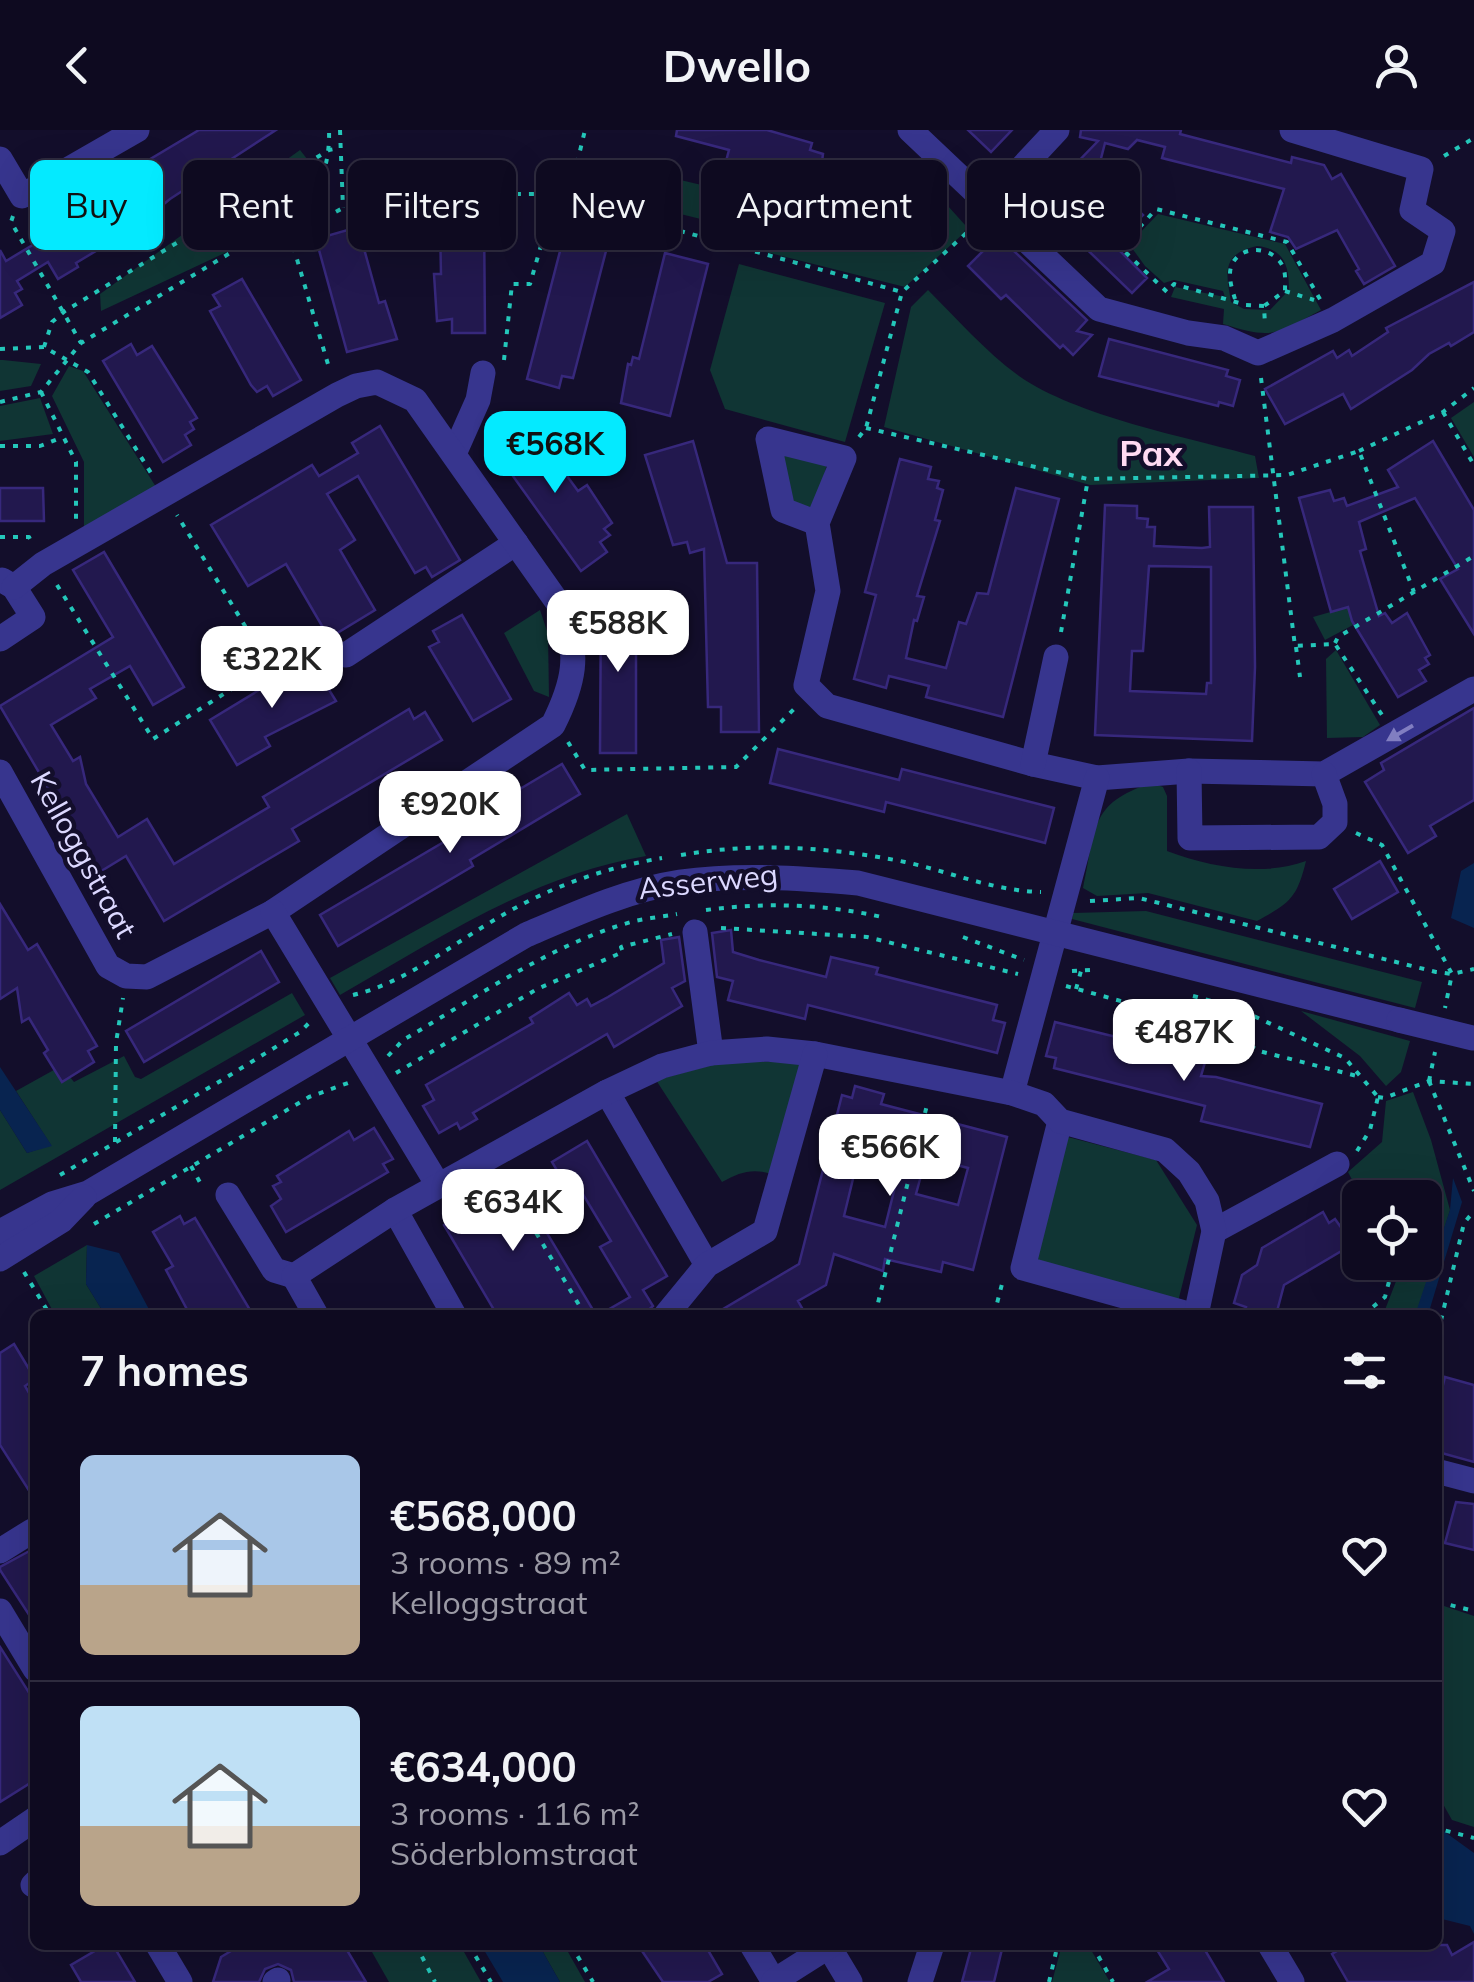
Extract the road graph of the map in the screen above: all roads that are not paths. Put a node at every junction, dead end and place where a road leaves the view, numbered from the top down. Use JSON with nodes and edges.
{"nodes":[{"id":1,"x":137,"y":130,"type":"edge"},
{"id":2,"x":910,"y":130,"type":"edge"},
{"id":3,"x":1058,"y":130,"type":"edge"},
{"id":4,"x":1292,"y":130,"type":"edge"},
{"id":5,"x":0,"y":159,"type":"edge"},
{"id":6,"x":1030,"y":160,"type":"edge"},
{"id":7,"x":967,"y":186,"type":"edge"},
{"id":8,"x":1035,"y":250,"type":"edge"},
{"id":9,"x":483,"y":374,"type":"road end"},
{"id":10,"x":454,"y":454,"type":"junction"},
{"id":11,"x":817,"y":523,"type":"junction"},
{"id":12,"x":516,"y":543,"type":"junction"},
{"id":13,"x":7,"y":583,"type":"edge"},
{"id":14,"x":0,"y":638,"type":"edge"},
{"id":15,"x":346,"y":655,"type":"road end"},
{"id":16,"x":1056,"y":657,"type":"road end"},
{"id":17,"x":1474,"y":689,"type":"edge"},
{"id":18,"x":1033,"y":764,"type":"junction"},
{"id":19,"x":1189,"y":771,"type":"junction"},
{"id":20,"x":0,"y":772,"type":"edge"},
{"id":21,"x":1324,"y":774,"type":"junction"},
{"id":22,"x":1098,"y":778,"type":"junction"},
{"id":23,"x":273,"y":912,"type":"junction"},
{"id":24,"x":695,"y":932,"type":"road end"},
{"id":25,"x":1055,"y":932,"type":"junction"},
{"id":26,"x":350,"y":1038,"type":"junction"},
{"id":27,"x":1474,"y":1038,"type":"edge"},
{"id":28,"x":711,"y":1053,"type":"junction"},
{"id":29,"x":815,"y":1054,"type":"junction"},
{"id":30,"x":607,"y":1092,"type":"junction"},
{"id":31,"x":1012,"y":1092,"type":"junction"},
{"id":32,"x":1060,"y":1121,"type":"junction"},
{"id":33,"x":1337,"y":1164,"type":"road end"},
{"id":34,"x":438,"y":1185,"type":"junction"},
{"id":35,"x":88,"y":1193,"type":"junction"},
{"id":36,"x":228,"y":1195,"type":"dead end"},
{"id":37,"x":395,"y":1210,"type":"junction"},
{"id":38,"x":1214,"y":1231,"type":"junction"},
{"id":39,"x":0,"y":1232,"type":"edge"},
{"id":40,"x":706,"y":1266,"type":"junction"},
{"id":41,"x":11,"y":1267,"type":"edge"},
{"id":42,"x":294,"y":1276,"type":"junction"},
{"id":43,"x":313,"y":1310,"type":"edge"},
{"id":44,"x":451,"y":1310,"type":"edge"},
{"id":45,"x":670,"y":1310,"type":"edge"},
{"id":46,"x":1176,"y":1310,"type":"edge"},
{"id":47,"x":1195,"y":1310,"type":"edge"},
{"id":48,"x":1442,"y":1473,"type":"edge"},
{"id":49,"x":1474,"y":1481,"type":"edge"},
{"id":50,"x":30,"y":1532,"type":"edge"},
{"id":51,"x":0,"y":1551,"type":"edge"},
{"id":52,"x":0,"y":1611,"type":"edge"},
{"id":53,"x":30,"y":1661,"type":"edge"},
{"id":54,"x":30,"y":1822,"type":"edge"},
{"id":55,"x":0,"y":1842,"type":"edge"},
{"id":56,"x":161,"y":1950,"type":"edge"},
{"id":57,"x":755,"y":1950,"type":"edge"},
{"id":58,"x":824,"y":1950,"type":"edge"},
{"id":59,"x":832,"y":1950,"type":"edge"},
{"id":60,"x":930,"y":1950,"type":"edge"},
{"id":61,"x":1273,"y":1950,"type":"edge"},
{"id":62,"x":180,"y":1982,"type":"edge"},
{"id":63,"x":774,"y":1982,"type":"edge"},
{"id":64,"x":850,"y":1982,"type":"edge"},
{"id":65,"x":920,"y":1982,"type":"edge"},
{"id":66,"x":1292,"y":1982,"type":"edge"}],
"edges":[{"from":1,"to":5,"type":"street"},
{"from":2,"to":7,"type":"street"},
{"from":3,"to":6,"type":"street"},
{"from":4,"to":8,"type":"street"},
{"from":9,"to":10,"type":"street"},
{"from":10,"to":12,"type":"street"},
{"from":10,"to":13,"type":"street"},
{"from":11,"to":11,"type":"street"},
{"from":11,"to":18,"type":"street"},
{"from":12,"to":15,"type":"street"},
{"from":12,"to":23,"type":"street","name":"Kelloggstraat"},
{"from":13,"to":14,"type":"street"},
{"from":16,"to":18,"type":"street"},
{"from":17,"to":21,"type":"street","one_way":true},
{"from":18,"to":22,"type":"street"},
{"from":19,"to":21,"type":"street"},
{"from":19,"to":21,"type":"street"},
{"from":19,"to":22,"type":"street"},
{"from":20,"to":23,"type":"street","name":"Kelloggstraat"},
{"from":22,"to":25,"type":"street"},
{"from":23,"to":26,"type":"street"},
{"from":24,"to":28,"type":"street"},
{"from":25,"to":26,"type":"street","name":"Asserweg"},
{"from":25,"to":27,"type":"street","name":"Asserweg","bridge":true},
{"from":25,"to":31,"type":"street"},
{"from":26,"to":34,"type":"street"},
{"from":26,"to":35,"type":"street","name":"Asserweg"},
{"from":28,"to":29,"type":"street"},
{"from":28,"to":30,"type":"street"},
{"from":29,"to":31,"type":"street"},
{"from":29,"to":40,"type":"street"},
{"from":30,"to":34,"type":"street"},
{"from":30,"to":40,"type":"street"},
{"from":31,"to":32,"type":"street"},
{"from":32,"to":38,"type":"street"},
{"from":32,"to":46,"type":"street"},
{"from":33,"to":38,"type":"street"},
{"from":34,"to":37,"type":"street"},
{"from":35,"to":39,"type":"street","name":"Asserweg"},
{"from":35,"to":41,"type":"street","name":"Asserweg"},
{"from":36,"to":42,"type":"street"},
{"from":37,"to":42,"type":"street"},
{"from":37,"to":44,"type":"street"},
{"from":38,"to":47,"type":"street"},
{"from":40,"to":45,"type":"street"},
{"from":42,"to":43,"type":"street"},
{"from":48,"to":49,"type":"street"},
{"from":50,"to":51,"type":"street"},
{"from":52,"to":53,"type":"street"},
{"from":54,"to":55,"type":"street"},
{"from":56,"to":62,"type":"street"},
{"from":57,"to":63,"type":"street"},
{"from":58,"to":63,"type":"street"},
{"from":59,"to":64,"type":"street"},
{"from":60,"to":65,"type":"street"},
{"from":61,"to":66,"type":"street"}]}
